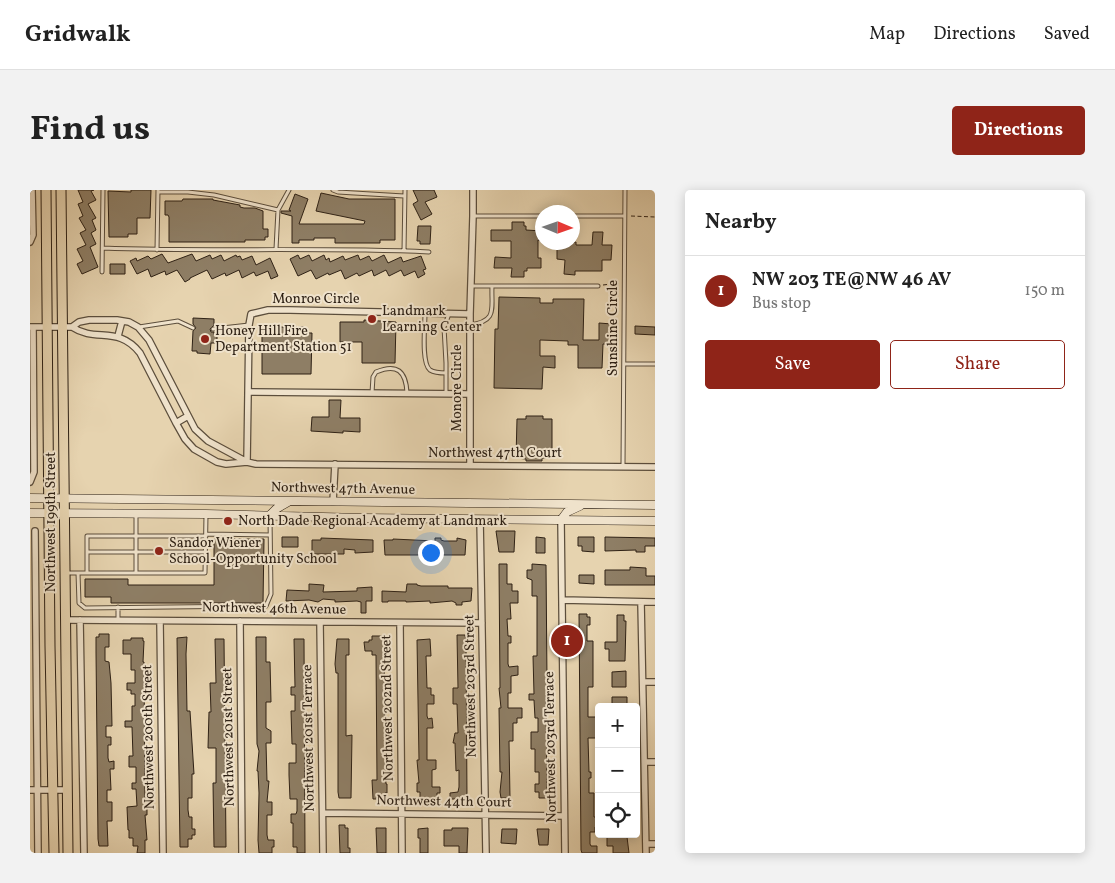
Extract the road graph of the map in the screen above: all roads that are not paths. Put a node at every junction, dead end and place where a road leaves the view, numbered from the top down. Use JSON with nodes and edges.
{"nodes":[{"id":1,"x":32,"y":190,"type":"edge"},
{"id":2,"x":46,"y":190,"type":"edge"},
{"id":3,"x":61,"y":190,"type":"edge"},
{"id":4,"x":103,"y":190,"type":"edge"},
{"id":5,"x":289,"y":190,"type":"edge"},
{"id":6,"x":332,"y":190,"type":"edge"},
{"id":7,"x":404,"y":190,"type":"edge"},
{"id":8,"x":473,"y":190,"type":"edge"},
{"id":9,"x":625,"y":190,"type":"edge"},
{"id":10,"x":158,"y":191,"type":"edge"},
{"id":11,"x":404,"y":196,"type":"junction"},
{"id":12,"x":278,"y":210,"type":"junction"},
{"id":13,"x":473,"y":216,"type":"junction"},
{"id":14,"x":535,"y":216,"type":"edge"},
{"id":15,"x":580,"y":216,"type":"edge"},
{"id":16,"x":625,"y":216,"type":"junction"},
{"id":17,"x":30,"y":242,"type":"edge"},
{"id":18,"x":103,"y":248,"type":"junction"},
{"id":19,"x":276,"y":249,"type":"junction"},
{"id":20,"x":157,"y":250,"type":"junction"},
{"id":21,"x":404,"y":251,"type":"junction"},
{"id":22,"x":429,"y":252,"type":"dead end"},
{"id":23,"x":102,"y":272,"type":"dead end"},
{"id":24,"x":470,"y":286,"type":"junction"},
{"id":25,"x":492,"y":286,"type":"junction"},
{"id":26,"x":598,"y":286,"type":"road end"},
{"id":27,"x":425,"y":313,"type":"junction"},
{"id":28,"x":450,"y":313,"type":"junction"},
{"id":29,"x":470,"y":314,"type":"junction"},
{"id":30,"x":122,"y":321,"type":"junction"},
{"id":31,"x":249,"y":325,"type":"junction"},
{"id":32,"x":470,"y":325,"type":"junction"},
{"id":33,"x":32,"y":327,"type":"edge"},
{"id":34,"x":48,"y":327,"type":"junction"},
{"id":35,"x":67,"y":327,"type":"junction"},
{"id":36,"x":138,"y":327,"type":"junction"},
{"id":37,"x":193,"y":328,"type":"dead end"},
{"id":38,"x":213,"y":329,"type":"dead end"},
{"id":39,"x":118,"y":336,"type":"junction"},
{"id":40,"x":624,"y":364,"type":"junction"},
{"id":41,"x":655,"y":364,"type":"edge"},
{"id":42,"x":446,"y":374,"type":"junction"},
{"id":43,"x":248,"y":392,"type":"junction"},
{"id":44,"x":372,"y":393,"type":"junction"},
{"id":45,"x":407,"y":393,"type":"junction"},
{"id":46,"x":446,"y":394,"type":"junction"},
{"id":47,"x":469,"y":394,"type":"junction"},
{"id":48,"x":32,"y":407,"type":"edge"},
{"id":49,"x":188,"y":416,"type":"junction"},
{"id":50,"x":176,"y":423,"type":"junction"},
{"id":51,"x":247,"y":462,"type":"junction"},
{"id":52,"x":335,"y":464,"type":"junction"},
{"id":53,"x":470,"y":465,"type":"junction"},
{"id":54,"x":623,"y":467,"type":"junction"},
{"id":55,"x":655,"y":467,"type":"edge"},
{"id":56,"x":30,"y":482,"type":"edge"},
{"id":57,"x":64,"y":497,"type":"junction"},
{"id":58,"x":30,"y":498,"type":"edge"},
{"id":59,"x":48,"y":498,"type":"junction"},
{"id":60,"x":292,"y":501,"type":"junction"},
{"id":61,"x":334,"y":502,"type":"junction"},
{"id":62,"x":468,"y":504,"type":"junction"},
{"id":63,"x":584,"y":505,"type":"junction"},
{"id":64,"x":655,"y":505,"type":"edge"},
{"id":65,"x":30,"y":513,"type":"edge"},
{"id":66,"x":48,"y":513,"type":"junction"},
{"id":67,"x":64,"y":513,"type":"junction"},
{"id":68,"x":136,"y":513,"type":"junction"},
{"id":69,"x":206,"y":514,"type":"junction"},
{"id":70,"x":270,"y":515,"type":"junction"},
{"id":71,"x":480,"y":519,"type":"junction"},
{"id":72,"x":561,"y":520,"type":"junction"},
{"id":73,"x":655,"y":520,"type":"edge"},
{"id":74,"x":35,"y":531,"type":"dead end"},
{"id":75,"x":206,"y":535,"type":"junction"},
{"id":76,"x":270,"y":535,"type":"junction"},
{"id":77,"x":136,"y":536,"type":"junction"},
{"id":78,"x":87,"y":552,"type":"junction"},
{"id":79,"x":136,"y":552,"type":"junction"},
{"id":80,"x":205,"y":552,"type":"junction"},
{"id":81,"x":64,"y":573,"type":"junction"},
{"id":82,"x":78,"y":573,"type":"junction"},
{"id":83,"x":87,"y":573,"type":"junction"},
{"id":84,"x":136,"y":573,"type":"junction"},
{"id":85,"x":562,"y":600,"type":"junction"},
{"id":86,"x":641,"y":602,"type":"junction"},
{"id":87,"x":655,"y":602,"type":"edge"},
{"id":88,"x":118,"y":607,"type":"junction"},
{"id":89,"x":66,"y":620,"type":"junction"},
{"id":90,"x":80,"y":620,"type":"junction"},
{"id":91,"x":118,"y":620,"type":"junction"},
{"id":92,"x":160,"y":621,"type":"junction"},
{"id":93,"x":240,"y":621,"type":"junction"},
{"id":94,"x":320,"y":622,"type":"junction"},
{"id":95,"x":400,"y":623,"type":"junction"},
{"id":96,"x":482,"y":623,"type":"junction"},
{"id":97,"x":643,"y":682,"type":"junction"},
{"id":98,"x":655,"y":682,"type":"edge"},
{"id":99,"x":645,"y":762,"type":"junction"},
{"id":100,"x":655,"y":762,"type":"edge"},
{"id":101,"x":30,"y":790,"type":"edge"},
{"id":102,"x":38,"y":790,"type":"junction"},
{"id":103,"x":53,"y":790,"type":"junction"},
{"id":104,"x":68,"y":790,"type":"junction"},
{"id":105,"x":323,"y":813,"type":"junction"},
{"id":106,"x":402,"y":814,"type":"junction"},
{"id":107,"x":486,"y":815,"type":"junction"},
{"id":108,"x":564,"y":816,"type":"junction"},
{"id":109,"x":646,"y":844,"type":"junction"},
{"id":110,"x":655,"y":844,"type":"edge"},
{"id":111,"x":38,"y":853,"type":"edge"},
{"id":112,"x":54,"y":853,"type":"edge"},
{"id":113,"x":68,"y":853,"type":"edge"},
{"id":114,"x":84,"y":853,"type":"edge"},
{"id":115,"x":163,"y":853,"type":"edge"},
{"id":116,"x":242,"y":853,"type":"edge"},
{"id":117,"x":323,"y":853,"type":"edge"},
{"id":118,"x":402,"y":853,"type":"edge"},
{"id":119,"x":486,"y":853,"type":"edge"},
{"id":120,"x":565,"y":853,"type":"edge"},
{"id":121,"x":646,"y":853,"type":"edge"}],
"edges":[{"from":1,"to":17,"type":"street"},
{"from":2,"to":34,"type":"main road","name":"Northwest 199th Street"},
{"from":3,"to":35,"type":"main road","name":"Northwest 199th Street"},
{"from":4,"to":18,"type":"lane"},
{"from":5,"to":12,"type":"lane"},
{"from":6,"to":11,"type":"lane"},
{"from":7,"to":11,"type":"lane"},
{"from":8,"to":13,"type":"street","name":"Monore Circle"},
{"from":9,"to":16,"type":"lane","name":"Sunshine Circle"},
{"from":10,"to":12,"type":"lane"},
{"from":10,"to":20,"type":"lane"},
{"from":11,"to":21,"type":"lane"},
{"from":12,"to":19,"type":"lane"},
{"from":13,"to":14,"type":"lane"},
{"from":13,"to":24,"type":"street","name":"Monore Circle"},
{"from":15,"to":16,"type":"lane"},
{"from":16,"to":40,"type":"lane","name":"Sunshine Circle"},
{"from":18,"to":20,"type":"lane"},
{"from":18,"to":23,"type":"lane"},
{"from":19,"to":20,"type":"lane"},
{"from":19,"to":21,"type":"lane"},
{"from":21,"to":22,"type":"lane"},
{"from":24,"to":25,"type":"lane"},
{"from":24,"to":29,"type":"street","name":"Monore Circle"},
{"from":25,"to":26,"type":"lane"},
{"from":25,"to":32,"type":"lane"},
{"from":27,"to":28,"type":"street","name":"Monroe Circle"},
{"from":27,"to":31,"type":"street","name":"Monroe Circle"},
{"from":27,"to":42,"type":"lane"},
{"from":28,"to":29,"type":"street","name":"Monroe Circle"},
{"from":28,"to":42,"type":"lane"},
{"from":29,"to":32,"type":"street","name":"Monore Circle"},
{"from":30,"to":35,"type":"street"},
{"from":30,"to":36,"type":"street"},
{"from":30,"to":39,"type":"street"},
{"from":31,"to":38,"type":"lane"},
{"from":31,"to":43,"type":"street"},
{"from":32,"to":47,"type":"street","name":"Monore Circle"},
{"from":33,"to":34,"type":"street"},
{"from":33,"to":48,"type":"street"},
{"from":34,"to":35,"type":"street"},
{"from":34,"to":59,"type":"main road","name":"Northwest 199th Street"},
{"from":35,"to":39,"type":"street"},
{"from":35,"to":57,"type":"main road","name":"Northwest 199th Street"},
{"from":36,"to":37,"type":"lane"},
{"from":36,"to":49,"type":"street"},
{"from":39,"to":50,"type":"street","name":"Northwest 47th Court"},
{"from":40,"to":41,"type":"lane"},
{"from":40,"to":54,"type":"lane","name":"Sunshine Circle"},
{"from":42,"to":46,"type":"lane"},
{"from":43,"to":44,"type":"street"},
{"from":43,"to":51,"type":"street"},
{"from":44,"to":45,"type":"street"},
{"from":44,"to":45,"type":"lane"},
{"from":45,"to":46,"type":"street"},
{"from":46,"to":47,"type":"street"},
{"from":47,"to":53,"type":"street","name":"Monore Circle"},
{"from":48,"to":56,"type":"street"},
{"from":49,"to":50,"type":"street"},
{"from":49,"to":51,"type":"street"},
{"from":50,"to":51,"type":"street","name":"Northwest 47th Court"},
{"from":51,"to":52,"type":"street","name":"Northwest 47th Court"},
{"from":52,"to":53,"type":"street","name":"Northwest 47th Court"},
{"from":52,"to":61,"type":"street"},
{"from":53,"to":54,"type":"street","name":"Northwest 47th Court"},
{"from":54,"to":55,"type":"street","name":"Northwest 47th Court"},
{"from":57,"to":59,"type":"main road","name":"Northwest 47th Avenue"},
{"from":57,"to":60,"type":"main road","name":"Northwest 47th Avenue"},
{"from":57,"to":67,"type":"main road","name":"Northwest 199th Street"},
{"from":58,"to":59,"type":"main road","name":"Northwest 47th Avenue"},
{"from":59,"to":66,"type":"main road","name":"Northwest 199th Street"},
{"from":60,"to":61,"type":"main road","name":"Northwest 47th Avenue"},
{"from":60,"to":70,"type":"main road"},
{"from":61,"to":62,"type":"main road","name":"Northwest 47th Avenue"},
{"from":62,"to":63,"type":"main road","name":"Northwest 47th Avenue"},
{"from":62,"to":71,"type":"main road"},
{"from":63,"to":64,"type":"main road","name":"Northwest 47th Avenue"},
{"from":63,"to":72,"type":"main road"},
{"from":65,"to":66,"type":"main road","name":"Northwest 47th Avenue"},
{"from":66,"to":67,"type":"main road","name":"Northwest 47th Avenue"},
{"from":66,"to":103,"type":"main road","name":"Northwest 199th Street"},
{"from":67,"to":68,"type":"main road","name":"Northwest 47th Avenue"},
{"from":67,"to":81,"type":"main road","name":"Northwest 199th Street"},
{"from":68,"to":69,"type":"main road","name":"Northwest 47th Avenue"},
{"from":68,"to":77,"type":"lane"},
{"from":69,"to":70,"type":"main road","name":"Northwest 47th Avenue"},
{"from":69,"to":75,"type":"lane"},
{"from":70,"to":71,"type":"main road","name":"Northwest 47th Avenue"},
{"from":70,"to":76,"type":"lane"},
{"from":71,"to":72,"type":"main road","name":"Northwest 47th Avenue"},
{"from":71,"to":96,"type":"street","name":"Northwest 203rd Street"},
{"from":72,"to":73,"type":"main road","name":"Northwest 47th Avenue"},
{"from":72,"to":85,"type":"street","name":"Northwest 203rd Terrace"},
{"from":74,"to":102,"type":"street"},
{"from":75,"to":76,"type":"lane"},
{"from":75,"to":77,"type":"lane"},
{"from":75,"to":80,"type":"lane"},
{"from":76,"to":88,"type":"lane"},
{"from":77,"to":78,"type":"lane"},
{"from":77,"to":79,"type":"lane"},
{"from":78,"to":79,"type":"lane"},
{"from":78,"to":83,"type":"lane"},
{"from":79,"to":80,"type":"lane"},
{"from":79,"to":84,"type":"lane"},
{"from":80,"to":84,"type":"lane"},
{"from":81,"to":82,"type":"lane"},
{"from":81,"to":89,"type":"main road","name":"Northwest 199th Street"},
{"from":82,"to":83,"type":"lane"},
{"from":82,"to":88,"type":"lane"},
{"from":83,"to":84,"type":"lane"},
{"from":85,"to":86,"type":"street"},
{"from":85,"to":108,"type":"street","name":"Northwest 203rd Terrace"},
{"from":86,"to":87,"type":"street"},
{"from":86,"to":97,"type":"street"},
{"from":88,"to":91,"type":"lane"},
{"from":89,"to":90,"type":"street","name":"Northwest 46th Avenue"},
{"from":89,"to":104,"type":"main road","name":"Northwest 199th Street"},
{"from":90,"to":91,"type":"street","name":"Northwest 46th Avenue"},
{"from":90,"to":114,"type":"street"},
{"from":91,"to":92,"type":"street","name":"Northwest 46th Avenue"},
{"from":92,"to":93,"type":"street","name":"Northwest 46th Avenue"},
{"from":92,"to":115,"type":"street","name":"Northwest 200th Street"},
{"from":93,"to":94,"type":"street","name":"Northwest 46th Avenue"},
{"from":93,"to":116,"type":"street","name":"Northwest 201st Street"},
{"from":94,"to":95,"type":"street","name":"Northwest 46th Avenue"},
{"from":94,"to":105,"type":"street","name":"Northwest 201st Terrace"},
{"from":95,"to":96,"type":"street","name":"Northwest 46th Avenue"},
{"from":95,"to":106,"type":"street","name":"Northwest 202nd Street"},
{"from":96,"to":107,"type":"street","name":"Northwest 203rd Street"},
{"from":97,"to":98,"type":"street"},
{"from":97,"to":99,"type":"street"},
{"from":99,"to":100,"type":"street"},
{"from":99,"to":109,"type":"street"},
{"from":101,"to":102,"type":"street"},
{"from":102,"to":103,"type":"street"},
{"from":102,"to":111,"type":"street"},
{"from":103,"to":104,"type":"street"},
{"from":103,"to":112,"type":"main road","name":"Northwest 199th Street"},
{"from":104,"to":113,"type":"main road","name":"Northwest 199th Street"},
{"from":105,"to":106,"type":"street","name":"Northwest 44th Court"},
{"from":105,"to":117,"type":"street","name":"Northwest 201st Terrace"},
{"from":106,"to":107,"type":"street","name":"Northwest 44th Court"},
{"from":106,"to":118,"type":"street","name":"Northwest 202nd Street"},
{"from":107,"to":108,"type":"street","name":"Northwest 44th Court"},
{"from":107,"to":119,"type":"street","name":"Northwest 203rd Street"},
{"from":108,"to":120,"type":"street","name":"Northwest 203rd Terrace"},
{"from":109,"to":110,"type":"street"},
{"from":109,"to":121,"type":"street"}]}
